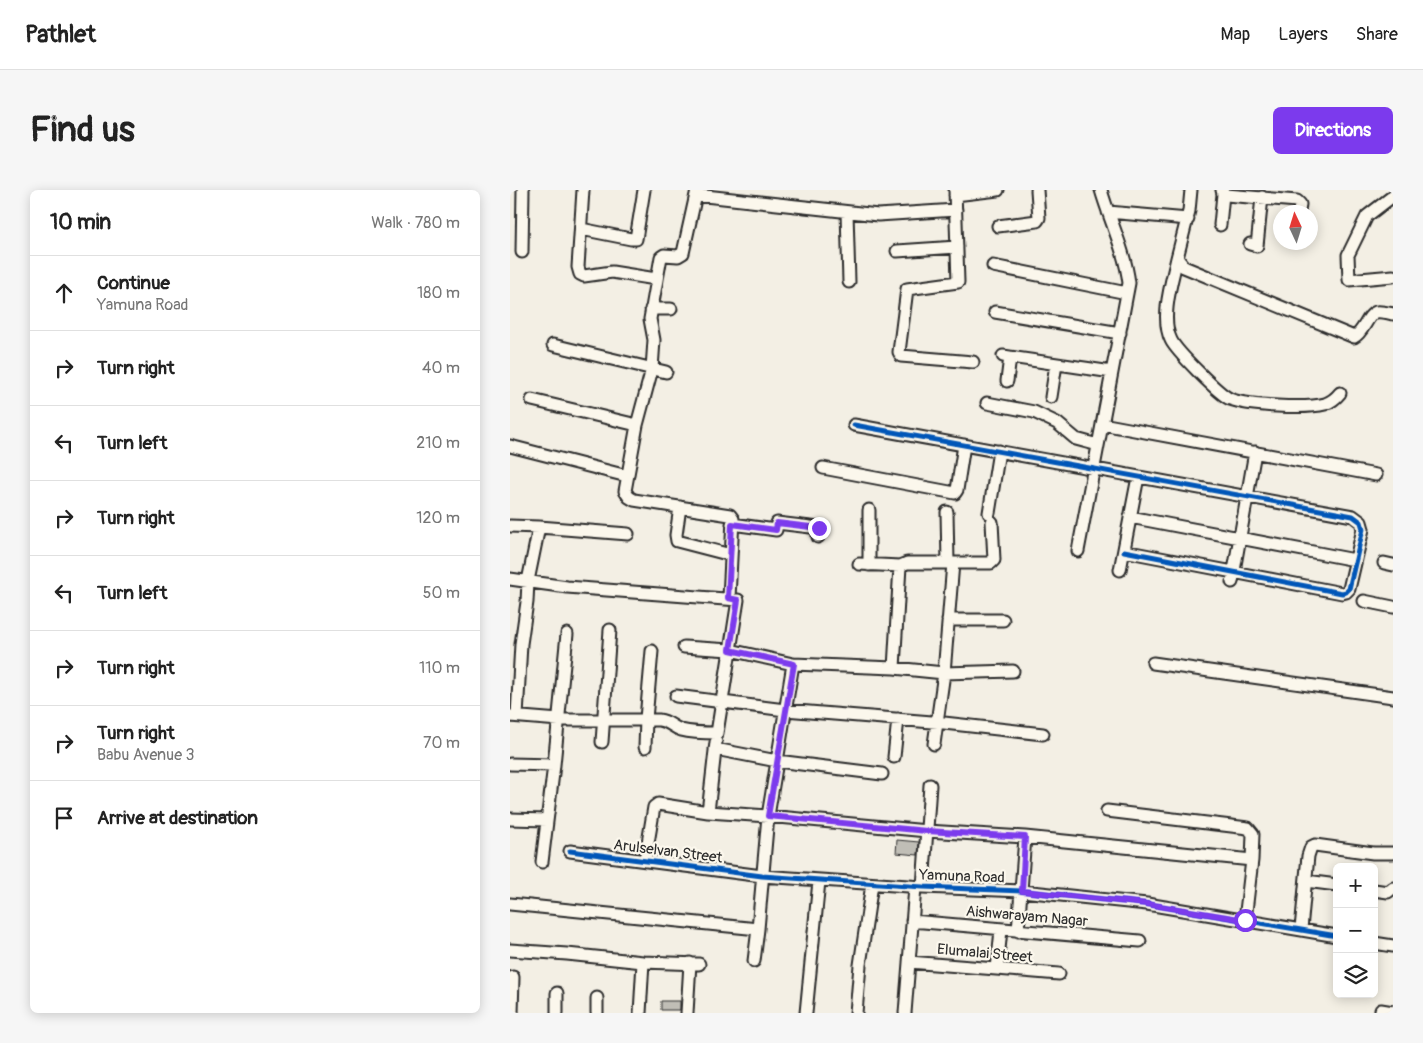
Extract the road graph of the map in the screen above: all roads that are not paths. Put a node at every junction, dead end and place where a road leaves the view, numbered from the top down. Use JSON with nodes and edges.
{"nodes":[{"id":1,"x":523,"y":190,"type":"edge"},
{"id":2,"x":583,"y":190,"type":"edge"},
{"id":3,"x":644,"y":190,"type":"edge"},
{"id":4,"x":998,"y":190,"type":"edge"},
{"id":5,"x":1037,"y":190,"type":"edge"},
{"id":6,"x":1101,"y":190,"type":"edge"},
{"id":7,"x":1191,"y":190,"type":"edge"},
{"id":8,"x":955,"y":192,"type":"edge"},
{"id":9,"x":1222,"y":192,"type":"edge"},
{"id":10,"x":697,"y":193,"type":"edge"},
{"id":11,"x":1393,"y":196,"type":"edge"},
{"id":12,"x":1262,"y":198,"type":"junction"},
{"id":13,"x":1300,"y":205,"type":"edge"},
{"id":14,"x":956,"y":210,"type":"junction"},
{"id":15,"x":847,"y":212,"type":"junction"},
{"id":16,"x":1108,"y":212,"type":"junction"},
{"id":17,"x":1188,"y":219,"type":"junction"},
{"id":18,"x":1220,"y":224,"type":"dead end"},
{"id":19,"x":998,"y":226,"type":"dead end"},
{"id":20,"x":581,"y":229,"type":"junction"},
{"id":21,"x":1250,"y":244,"type":"dead end"},
{"id":22,"x":957,"y":247,"type":"junction"},
{"id":23,"x":898,"y":251,"type":"dead end"},
{"id":24,"x":522,"y":252,"type":"dead end"},
{"id":25,"x":1177,"y":258,"type":"junction"},
{"id":26,"x":993,"y":266,"type":"dead end"},
{"id":27,"x":1393,"y":276,"type":"edge"},
{"id":28,"x":656,"y":279,"type":"junction"},
{"id":29,"x":849,"y":282,"type":"dead end"},
{"id":30,"x":1127,"y":293,"type":"junction"},
{"id":31,"x":651,"y":309,"type":"junction"},
{"id":32,"x":671,"y":309,"type":"dead end"},
{"id":33,"x":996,"y":312,"type":"dead end"},
{"id":34,"x":1393,"y":314,"type":"edge"},
{"id":35,"x":1120,"y":333,"type":"junction"},
{"id":36,"x":552,"y":345,"type":"dead end"},
{"id":37,"x":973,"y":362,"type":"dead end"},
{"id":38,"x":1056,"y":364,"type":"junction"},
{"id":39,"x":652,"y":369,"type":"junction"},
{"id":40,"x":666,"y":372,"type":"dead end"},
{"id":41,"x":1112,"y":372,"type":"junction"},
{"id":42,"x":1007,"y":381,"type":"dead end"},
{"id":43,"x":1340,"y":393,"type":"dead end"},
{"id":44,"x":1051,"y":397,"type":"dead end"},
{"id":45,"x":532,"y":400,"type":"dead end"},
{"id":46,"x":986,"y":403,"type":"dead end"},
{"id":47,"x":1102,"y":424,"type":"junction"},
{"id":48,"x":637,"y":425,"type":"junction"},
{"id":49,"x":854,"y":425,"type":"dead end"},
{"id":50,"x":964,"y":445,"type":"junction"},
{"id":51,"x":1098,"y":445,"type":"junction"},
{"id":52,"x":510,"y":446,"type":"edge"},
{"id":53,"x":999,"y":451,"type":"junction"},
{"id":54,"x":1255,"y":452,"type":"junction"},
{"id":55,"x":823,"y":468,"type":"dead end"},
{"id":56,"x":1094,"y":468,"type":"junction"},
{"id":57,"x":1376,"y":475,"type":"dead end"},
{"id":58,"x":628,"y":476,"type":"junction"},
{"id":59,"x":1138,"y":477,"type":"junction"},
{"id":60,"x":1247,"y":498,"type":"junction"},
{"id":61,"x":680,"y":507,"type":"junction"},
{"id":62,"x":868,"y":510,"type":"dead end"},
{"id":63,"x":946,"y":512,"type":"dead end"},
{"id":64,"x":1130,"y":517,"type":"junction"},
{"id":65,"x":732,"y":524,"type":"junction"},
{"id":66,"x":510,"y":526,"type":"edge"},
{"id":67,"x":539,"y":527,"type":"junction"},
{"id":68,"x":628,"y":534,"type":"dead end"},
{"id":69,"x":818,"y":537,"type":"dead end"},
{"id":70,"x":1240,"y":538,"type":"junction"},
{"id":71,"x":1078,"y":551,"type":"dead end"},
{"id":72,"x":1124,"y":551,"type":"junction"},
{"id":73,"x":731,"y":554,"type":"junction"},
{"id":74,"x":1355,"y":560,"type":"junction"},
{"id":75,"x":950,"y":563,"type":"junction"},
{"id":76,"x":900,"y":566,"type":"junction"},
{"id":77,"x":1120,"y":570,"type":"dead end"},
{"id":78,"x":1233,"y":577,"type":"junction"},
{"id":79,"x":510,"y":579,"type":"edge"},
{"id":80,"x":528,"y":580,"type":"junction"},
{"id":81,"x":728,"y":598,"type":"junction"},
{"id":82,"x":1364,"y":601,"type":"dead end"},
{"id":83,"x":1393,"y":607,"type":"edge"},
{"id":84,"x":948,"y":620,"type":"junction"},
{"id":85,"x":1004,"y":620,"type":"dead end"},
{"id":86,"x":610,"y":630,"type":"dead end"},
{"id":87,"x":567,"y":634,"type":"dead end"},
{"id":88,"x":516,"y":642,"type":"edge"},
{"id":89,"x":684,"y":648,"type":"dead end"},
{"id":90,"x":730,"y":650,"type":"junction"},
{"id":91,"x":652,"y":651,"type":"dead end"},
{"id":92,"x":794,"y":664,"type":"junction"},
{"id":93,"x":1153,"y":664,"type":"dead end"},
{"id":94,"x":894,"y":668,"type":"junction"},
{"id":95,"x":1013,"y":671,"type":"dead end"},
{"id":96,"x":944,"y":673,"type":"junction"},
{"id":97,"x":676,"y":696,"type":"dead end"},
{"id":98,"x":1393,"y":697,"type":"edge"},
{"id":99,"x":722,"y":702,"type":"junction"},
{"id":100,"x":785,"y":710,"type":"junction"},
{"id":101,"x":514,"y":716,"type":"edge"},
{"id":102,"x":603,"y":719,"type":"junction"},
{"id":103,"x":646,"y":719,"type":"junction"},
{"id":104,"x":898,"y":719,"type":"junction"},
{"id":105,"x":559,"y":720,"type":"junction"},
{"id":106,"x":937,"y":722,"type":"junction"},
{"id":107,"x":717,"y":733,"type":"junction"},
{"id":108,"x":1042,"y":734,"type":"dead end"},
{"id":109,"x":602,"y":742,"type":"dead end"},
{"id":110,"x":934,"y":744,"type":"dead end"},
{"id":111,"x":645,"y":747,"type":"dead end"},
{"id":112,"x":715,"y":749,"type":"junction"},
{"id":113,"x":894,"y":757,"type":"dead end"},
{"id":114,"x":777,"y":761,"type":"junction"},
{"id":115,"x":510,"y":764,"type":"edge"},
{"id":116,"x":554,"y":765,"type":"junction"},
{"id":117,"x":882,"y":774,"type":"dead end"},
{"id":118,"x":930,"y":785,"type":"dead end"},
{"id":119,"x":1107,"y":811,"type":"dead end"},
{"id":120,"x":708,"y":812,"type":"junction"},
{"id":121,"x":768,"y":816,"type":"junction"},
{"id":122,"x":510,"y":819,"type":"edge"},
{"id":123,"x":547,"y":820,"type":"junction"},
{"id":124,"x":927,"y":831,"type":"junction"},
{"id":125,"x":1025,"y":837,"type":"junction"},
{"id":126,"x":570,"y":851,"type":"dead end"},
{"id":127,"x":1393,"y":853,"type":"edge"},
{"id":128,"x":1252,"y":860,"type":"junction"},
{"id":129,"x":645,"y":861,"type":"junction"},
{"id":130,"x":542,"y":862,"type":"dead end"},
{"id":131,"x":762,"y":876,"type":"junction"},
{"id":132,"x":819,"y":880,"type":"junction"},
{"id":133,"x":1306,"y":881,"type":"junction"},
{"id":134,"x":872,"y":884,"type":"junction"},
{"id":135,"x":1333,"y":884,"type":"edge"},
{"id":136,"x":919,"y":887,"type":"junction"},
{"id":137,"x":1393,"y":888,"type":"edge"},
{"id":138,"x":1022,"y":891,"type":"junction"},
{"id":139,"x":1378,"y":891,"type":"edge"},
{"id":140,"x":510,"y":904,"type":"edge"},
{"id":141,"x":1245,"y":920,"type":"junction"},
{"id":142,"x":912,"y":921,"type":"junction"},
{"id":143,"x":758,"y":929,"type":"junction"},
{"id":144,"x":1301,"y":929,"type":"junction"},
{"id":145,"x":1001,"y":930,"type":"junction"},
{"id":146,"x":1018,"y":931,"type":"junction"},
{"id":147,"x":1333,"y":935,"type":"edge"},
{"id":148,"x":1140,"y":941,"type":"dead end"},
{"id":149,"x":1378,"y":944,"type":"edge"},
{"id":150,"x":1393,"y":946,"type":"edge"},
{"id":151,"x":510,"y":950,"type":"edge"},
{"id":152,"x":754,"y":961,"type":"dead end"},
{"id":153,"x":643,"y":962,"type":"junction"},
{"id":154,"x":909,"y":962,"type":"junction"},
{"id":155,"x":997,"y":970,"type":"junction"},
{"id":156,"x":1059,"y":974,"type":"dead end"},
{"id":157,"x":513,"y":977,"type":"dead end"},
{"id":158,"x":557,"y":993,"type":"dead end"},
{"id":159,"x":597,"y":998,"type":"dead end"},
{"id":160,"x":512,"y":1011,"type":"edge"},
{"id":161,"x":557,"y":1013,"type":"edge"},
{"id":162,"x":597,"y":1013,"type":"edge"},
{"id":163,"x":640,"y":1013,"type":"edge"},
{"id":164,"x":687,"y":1013,"type":"edge"},
{"id":165,"x":806,"y":1013,"type":"edge"},
{"id":166,"x":856,"y":1013,"type":"edge"},
{"id":167,"x":904,"y":1013,"type":"edge"}],
"edges":[{"from":1,"to":24,"type":"street"},
{"from":2,"to":20,"type":"street"},
{"from":3,"to":20,"type":"street"},
{"from":4,"to":8,"type":"street"},
{"from":5,"to":19,"type":"street"},
{"from":6,"to":16,"type":"street"},
{"from":7,"to":17,"type":"street"},
{"from":8,"to":14,"type":"street"},
{"from":9,"to":12,"type":"street"},
{"from":9,"to":18,"type":"street"},
{"from":10,"to":15,"type":"street"},
{"from":10,"to":28,"type":"street"},
{"from":11,"to":27,"type":"street"},
{"from":12,"to":13,"type":"street"},
{"from":12,"to":21,"type":"street"},
{"from":14,"to":15,"type":"street"},
{"from":14,"to":22,"type":"street"},
{"from":15,"to":29,"type":"street"},
{"from":16,"to":17,"type":"street"},
{"from":16,"to":30,"type":"street"},
{"from":17,"to":25,"type":"street"},
{"from":20,"to":28,"type":"street"},
{"from":22,"to":23,"type":"street"},
{"from":22,"to":37,"type":"street"},
{"from":25,"to":34,"type":"street"},
{"from":25,"to":43,"type":"street"},
{"from":26,"to":30,"type":"street"},
{"from":28,"to":31,"type":"street"},
{"from":30,"to":35,"type":"street"},
{"from":31,"to":32,"type":"street"},
{"from":31,"to":39,"type":"street"},
{"from":33,"to":35,"type":"street"},
{"from":35,"to":41,"type":"street"},
{"from":36,"to":39,"type":"street"},
{"from":38,"to":41,"type":"street"},
{"from":38,"to":42,"type":"street"},
{"from":38,"to":44,"type":"street"},
{"from":39,"to":40,"type":"street"},
{"from":39,"to":48,"type":"street"},
{"from":41,"to":47,"type":"street"},
{"from":45,"to":48,"type":"street"},
{"from":46,"to":51,"type":"street"},
{"from":47,"to":51,"type":"street"},
{"from":47,"to":54,"type":"street"},
{"from":48,"to":58,"type":"street"},
{"from":49,"to":50,"type":"street"},
{"from":50,"to":53,"type":"street"},
{"from":50,"to":55,"type":"street"},
{"from":51,"to":56,"type":"street"},
{"from":52,"to":58,"type":"street"},
{"from":53,"to":56,"type":"street"},
{"from":53,"to":75,"type":"street"},
{"from":54,"to":57,"type":"street"},
{"from":54,"to":60,"type":"street"},
{"from":56,"to":59,"type":"street"},
{"from":56,"to":71,"type":"street"},
{"from":58,"to":61,"type":"street"},
{"from":59,"to":60,"type":"street"},
{"from":59,"to":64,"type":"street"},
{"from":60,"to":70,"type":"street"},
{"from":60,"to":74,"type":"street"},
{"from":61,"to":65,"type":"street"},
{"from":61,"to":73,"type":"street"},
{"from":62,"to":76,"type":"street"},
{"from":63,"to":75,"type":"street"},
{"from":64,"to":70,"type":"street"},
{"from":64,"to":72,"type":"street"},
{"from":65,"to":69,"type":"street"},
{"from":65,"to":73,"type":"street"},
{"from":66,"to":67,"type":"street"},
{"from":67,"to":68,"type":"street"},
{"from":67,"to":80,"type":"street"},
{"from":70,"to":74,"type":"street"},
{"from":70,"to":78,"type":"street"},
{"from":72,"to":77,"type":"street"},
{"from":72,"to":78,"type":"street"},
{"from":73,"to":81,"type":"street"},
{"from":74,"to":78,"type":"street"},
{"from":75,"to":76,"type":"street"},
{"from":75,"to":84,"type":"street"},
{"from":76,"to":94,"type":"street"},
{"from":79,"to":80,"type":"street"},
{"from":80,"to":81,"type":"street"},
{"from":80,"to":88,"type":"street"},
{"from":81,"to":90,"type":"street"},
{"from":82,"to":83,"type":"street"},
{"from":84,"to":85,"type":"street"},
{"from":84,"to":96,"type":"street"},
{"from":86,"to":102,"type":"street"},
{"from":87,"to":105,"type":"street"},
{"from":88,"to":101,"type":"street"},
{"from":89,"to":90,"type":"street"},
{"from":90,"to":92,"type":"street"},
{"from":90,"to":99,"type":"street"},
{"from":91,"to":103,"type":"street"},
{"from":92,"to":94,"type":"street"},
{"from":92,"to":100,"type":"street"},
{"from":93,"to":98,"type":"street"},
{"from":94,"to":96,"type":"street"},
{"from":95,"to":96,"type":"street"},
{"from":96,"to":106,"type":"street"},
{"from":97,"to":99,"type":"street"},
{"from":99,"to":100,"type":"street"},
{"from":99,"to":107,"type":"street"},
{"from":100,"to":104,"type":"street"},
{"from":100,"to":114,"type":"street"},
{"from":101,"to":105,"type":"street"},
{"from":102,"to":103,"type":"street"},
{"from":102,"to":105,"type":"street"},
{"from":102,"to":109,"type":"street"},
{"from":103,"to":107,"type":"street"},
{"from":103,"to":111,"type":"street"},
{"from":104,"to":106,"type":"street"},
{"from":104,"to":113,"type":"street"},
{"from":105,"to":116,"type":"street"},
{"from":106,"to":108,"type":"street"},
{"from":106,"to":110,"type":"street"},
{"from":107,"to":112,"type":"street"},
{"from":112,"to":114,"type":"street"},
{"from":112,"to":120,"type":"street"},
{"from":114,"to":117,"type":"street"},
{"from":114,"to":121,"type":"street"},
{"from":115,"to":116,"type":"street"},
{"from":116,"to":123,"type":"street"},
{"from":118,"to":124,"type":"street"},
{"from":119,"to":128,"type":"street"},
{"from":120,"to":121,"type":"street"},
{"from":120,"to":129,"type":"street"},
{"from":121,"to":124,"type":"street"},
{"from":121,"to":131,"type":"street"},
{"from":122,"to":123,"type":"street"},
{"from":123,"to":130,"type":"street"},
{"from":124,"to":125,"type":"street"},
{"from":124,"to":136,"type":"street"},
{"from":125,"to":128,"type":"street"},
{"from":125,"to":138,"type":"street"},
{"from":126,"to":129,"type":"street","name":"Arulselvan Street"},
{"from":127,"to":133,"type":"street"},
{"from":128,"to":141,"type":"street"},
{"from":129,"to":131,"type":"street","name":"Arulselvan Street"},
{"from":131,"to":132,"type":"street","name":"Yamuna Road"},
{"from":131,"to":143,"type":"street"},
{"from":132,"to":134,"type":"street","name":"Yamuna Road"},
{"from":132,"to":165,"type":"street"},
{"from":133,"to":135,"type":"street"},
{"from":133,"to":144,"type":"street"},
{"from":134,"to":136,"type":"street","name":"Yamuna Road"},
{"from":134,"to":166,"type":"street"},
{"from":136,"to":138,"type":"street","name":"Yamuna Road"},
{"from":136,"to":142,"type":"street"},
{"from":137,"to":139,"type":"street"},
{"from":138,"to":141,"type":"street","name":"Yamuna Road"},
{"from":138,"to":146,"type":"street"},
{"from":140,"to":143,"type":"street"},
{"from":141,"to":144,"type":"street","name":"Yamuna Road"},
{"from":142,"to":145,"type":"street","name":"Aishwarayam Nagar"},
{"from":142,"to":154,"type":"street"},
{"from":143,"to":152,"type":"street"},
{"from":144,"to":147,"type":"street","name":"Yamuna Road"},
{"from":145,"to":146,"type":"street","name":"Aishwarayam Nagar"},
{"from":145,"to":155,"type":"street"},
{"from":146,"to":148,"type":"street","name":"Aishwarayam Nagar"},
{"from":149,"to":150,"type":"street"},
{"from":151,"to":153,"type":"street"},
{"from":153,"to":163,"type":"street"},
{"from":153,"to":164,"type":"street"},
{"from":154,"to":155,"type":"street","name":"Elumalai Street"},
{"from":154,"to":167,"type":"street"},
{"from":155,"to":156,"type":"street","name":"Elumalai Street"},
{"from":157,"to":160,"type":"street"},
{"from":158,"to":161,"type":"street"},
{"from":159,"to":162,"type":"street"}]}
